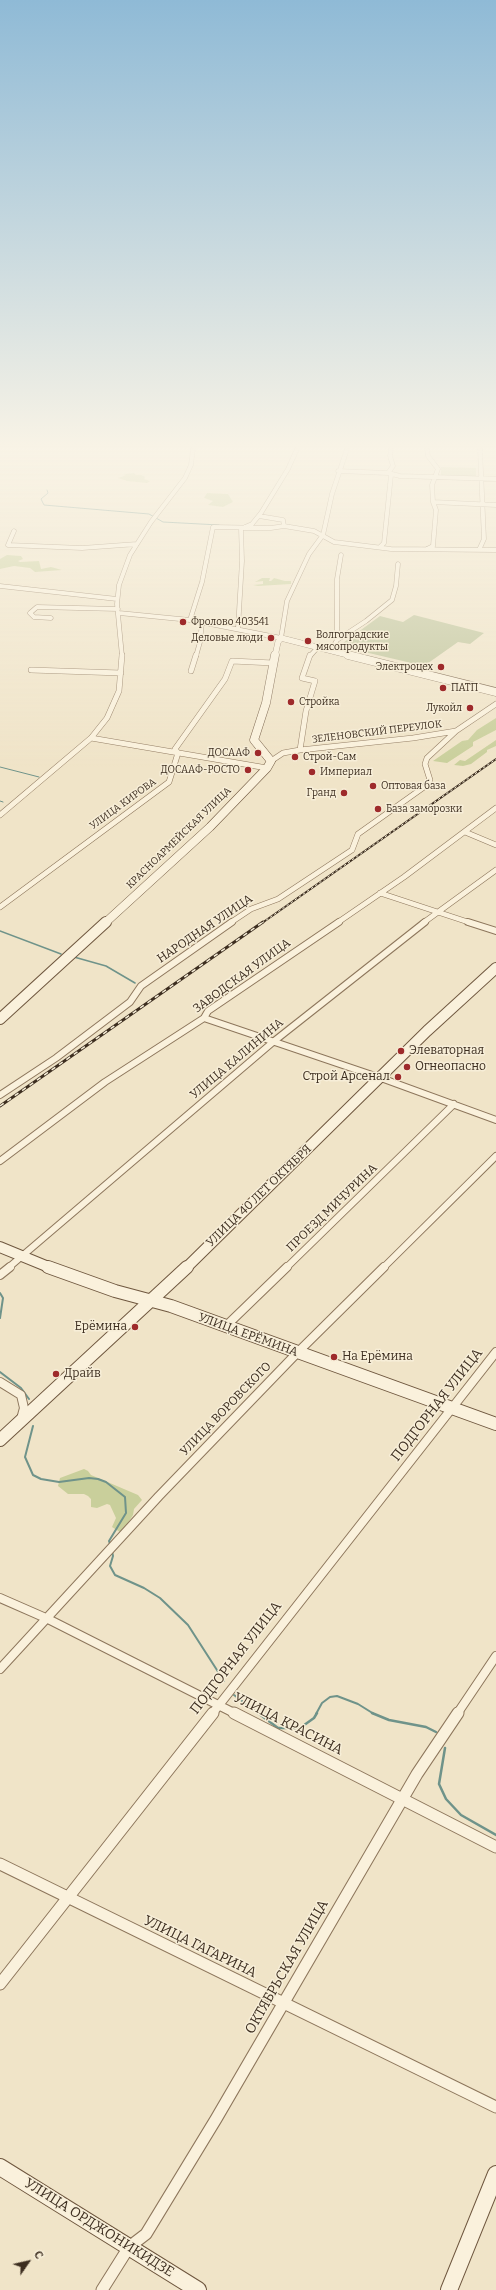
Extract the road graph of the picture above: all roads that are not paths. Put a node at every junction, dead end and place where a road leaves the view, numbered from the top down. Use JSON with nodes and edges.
{"nodes":[{"id":1,"x":341,"y":555,"type":"dead end"},
{"id":2,"x":131,"y":556,"type":"edge"},
{"id":3,"x":207,"y":556,"type":"edge"},
{"id":4,"x":242,"y":556,"type":"edge"},
{"id":5,"x":308,"y":556,"type":"edge"},
{"id":6,"x":398,"y":564,"type":"dead end"},
{"id":7,"x":0,"y":586,"type":"edge"},
{"id":8,"x":117,"y":599,"type":"junction"},
{"id":9,"x":118,"y":611,"type":"junction"},
{"id":10,"x":51,"y":618,"type":"dead end"},
{"id":11,"x":190,"y":620,"type":"junction"},
{"id":12,"x":202,"y":622,"type":"junction"},
{"id":13,"x":238,"y":628,"type":"junction"},
{"id":14,"x":281,"y":638,"type":"junction"},
{"id":15,"x":337,"y":640,"type":"junction"},
{"id":16,"x":319,"y":646,"type":"junction"},
{"id":17,"x":332,"y":649,"type":"junction"},
{"id":18,"x":273,"y":663,"type":"junction"},
{"id":19,"x":30,"y":670,"type":"dead end"},
{"id":20,"x":191,"y":671,"type":"dead end"},
{"id":21,"x":121,"y":673,"type":"junction"},
{"id":22,"x":496,"y":692,"type":"edge"},
{"id":23,"x":496,"y":704,"type":"edge"},
{"id":24,"x":456,"y":731,"type":"junction"},
{"id":25,"x":91,"y":738,"type":"junction"},
{"id":26,"x":300,"y":750,"type":"junction"},
{"id":27,"x":178,"y":753,"type":"junction"},
{"id":28,"x":269,"y":764,"type":"junction"},
{"id":29,"x":496,"y":808,"type":"edge"},
{"id":30,"x":0,"y":815,"type":"edge"},
{"id":31,"x":465,"y":832,"type":"junction"},
{"id":32,"x":496,"y":846,"type":"edge"},
{"id":33,"x":496,"y":870,"type":"edge"},
{"id":34,"x":380,"y":893,"type":"junction"},
{"id":35,"x":0,"y":907,"type":"edge"},
{"id":36,"x":436,"y":912,"type":"junction"},
{"id":37,"x":496,"y":931,"type":"edge"},
{"id":38,"x":496,"y":968,"type":"edge"},
{"id":39,"x":204,"y":1018,"type":"junction"},
{"id":40,"x":0,"y":1019,"type":"edge"},
{"id":41,"x":273,"y":1042,"type":"junction"},
{"id":42,"x":381,"y":1078,"type":"junction"},
{"id":43,"x":0,"y":1095,"type":"edge"},
{"id":44,"x":454,"y":1104,"type":"junction"},
{"id":45,"x":496,"y":1120,"type":"edge"},
{"id":46,"x":496,"y":1156,"type":"edge"},
{"id":47,"x":0,"y":1161,"type":"edge"},
{"id":48,"x":0,"y":1247,"type":"edge"},
{"id":49,"x":21,"y":1257,"type":"junction"},
{"id":50,"x":0,"y":1275,"type":"edge"},
{"id":51,"x":151,"y":1302,"type":"junction"},
{"id":52,"x":225,"y":1327,"type":"junction"},
{"id":53,"x":496,"y":1352,"type":"edge"},
{"id":54,"x":297,"y":1353,"type":"junction"},
{"id":55,"x":0,"y":1382,"type":"edge"},
{"id":56,"x":453,"y":1409,"type":"junction"},
{"id":57,"x":20,"y":1422,"type":"junction"},
{"id":58,"x":496,"y":1424,"type":"edge"},
{"id":59,"x":0,"y":1440,"type":"edge"},
{"id":60,"x":0,"y":1598,"type":"edge"},
{"id":61,"x":48,"y":1619,"type":"junction"},
{"id":62,"x":496,"y":1656,"type":"edge"},
{"id":63,"x":0,"y":1669,"type":"edge"},
{"id":64,"x":217,"y":1705,"type":"junction"},
{"id":65,"x":403,"y":1798,"type":"junction"},
{"id":66,"x":496,"y":1847,"type":"edge"},
{"id":67,"x":0,"y":1864,"type":"edge"},
{"id":68,"x":67,"y":1897,"type":"junction"},
{"id":69,"x":0,"y":1984,"type":"edge"},
{"id":70,"x":283,"y":2004,"type":"junction"},
{"id":71,"x":496,"y":2107,"type":"edge"},
{"id":72,"x":0,"y":2167,"type":"edge"},
{"id":73,"x":496,"y":2174,"type":"edge"},
{"id":74,"x":130,"y":2247,"type":"junction"},
{"id":75,"x":102,"y":2290,"type":"edge"},
{"id":76,"x":198,"y":2290,"type":"edge"},
{"id":77,"x":449,"y":2290,"type":"edge"}],
"edges":[{"from":1,"to":15,"type":"street"},
{"from":2,"to":8,"type":"street"},
{"from":3,"to":11,"type":"street"},
{"from":4,"to":13,"type":"street"},
{"from":5,"to":14,"type":"street"},
{"from":6,"to":15,"type":"street"},
{"from":7,"to":8,"type":"street"},
{"from":8,"to":9,"type":"street"},
{"from":9,"to":10,"type":"street"},
{"from":9,"to":11,"type":"street"},
{"from":9,"to":21,"type":"street"},
{"from":11,"to":12,"type":"street"},
{"from":12,"to":13,"type":"street"},
{"from":12,"to":20,"type":"street"},
{"from":13,"to":14,"type":"street"},
{"from":14,"to":16,"type":"street"},
{"from":14,"to":18,"type":"street"},
{"from":15,"to":17,"type":"street"},
{"from":16,"to":17,"type":"street"},
{"from":16,"to":26,"type":"street","name":"ЗЕЛЕНОВСКИЙ ПЕРЕУЛОК"},
{"from":17,"to":22,"type":"street"},
{"from":18,"to":27,"type":"street","name":"УЛИЦА КИРОВА"},
{"from":18,"to":28,"type":"street"},
{"from":19,"to":21,"type":"street"},
{"from":21,"to":25,"type":"street"},
{"from":23,"to":24,"type":"street","name":"ЗЕЛЕНОВСКИЙ ПЕРЕУЛОК"},
{"from":24,"to":26,"type":"street","name":"ЗЕЛЕНОВСКИЙ ПЕРЕУЛОК"},
{"from":24,"to":43,"type":"street","name":"НАРОДНАЯ УЛИЦА"},
{"from":25,"to":27,"type":"street"},
{"from":25,"to":30,"type":"street"},
{"from":26,"to":28,"type":"street","name":"ЗЕЛЕНОВСКИЙ ПЕРЕУЛОК"},
{"from":27,"to":28,"type":"street"},
{"from":27,"to":35,"type":"street","name":"УЛИЦА КИРОВА"},
{"from":28,"to":40,"type":"street","name":"КРАСНОАРМЕЙСКАЯ УЛИЦА"},
{"from":29,"to":31,"type":"street","name":"ЗАВОДСКАЯ УЛИЦА"},
{"from":31,"to":32,"type":"street"},
{"from":31,"to":34,"type":"street","name":"ЗАВОДСКАЯ УЛИЦА"},
{"from":33,"to":36,"type":"street","name":"УЛИЦА КАЛИНИНА"},
{"from":34,"to":36,"type":"street"},
{"from":34,"to":39,"type":"street","name":"ЗАВОДСКАЯ УЛИЦА"},
{"from":36,"to":37,"type":"street"},
{"from":36,"to":41,"type":"street","name":"УЛИЦА КАЛИНИНА"},
{"from":38,"to":42,"type":"street","name":"УЛИЦА 40 ЛЕТ ОКТЯБРЯ"},
{"from":39,"to":41,"type":"street"},
{"from":39,"to":47,"type":"street","name":"ЗАВОДСКАЯ УЛИЦА"},
{"from":41,"to":42,"type":"street"},
{"from":41,"to":49,"type":"street","name":"УЛИЦА КАЛИНИНА"},
{"from":42,"to":44,"type":"street"},
{"from":42,"to":51,"type":"street","name":"УЛИЦА 40 ЛЕТ ОКТЯБРЯ"},
{"from":44,"to":45,"type":"street"},
{"from":44,"to":52,"type":"street","name":"ПРОЕЗД МИЧУРИНА"},
{"from":46,"to":54,"type":"street","name":"УЛИЦА ВОРОВСКОГО"},
{"from":48,"to":49,"type":"street","name":"УЛИЦА ЕРЁМИНА"},
{"from":49,"to":50,"type":"street","name":"УЛИЦА КАЛИНИНА"},
{"from":49,"to":51,"type":"street","name":"УЛИЦА ЕРЁМИНА"},
{"from":51,"to":52,"type":"street","name":"УЛИЦА ЕРЁМИНА"},
{"from":51,"to":57,"type":"street","name":"УЛИЦА 40 ЛЕТ ОКТЯБРЯ"},
{"from":52,"to":54,"type":"street","name":"УЛИЦА ЕРЁМИНА"},
{"from":53,"to":56,"type":"street","name":"ПОДГОРНАЯ УЛИЦА"},
{"from":54,"to":56,"type":"street","name":"УЛИЦА ЕРЁМИНА"},
{"from":54,"to":61,"type":"street","name":"УЛИЦА ВОРОВСКОГО"},
{"from":55,"to":57,"type":"street"},
{"from":56,"to":58,"type":"street","name":"УЛИЦА ЕРЁМИНА"},
{"from":56,"to":64,"type":"street","name":"ПОДГОРНАЯ УЛИЦА"},
{"from":57,"to":59,"type":"street","name":"УЛИЦА 40 ЛЕТ ОКТЯБРЯ"},
{"from":60,"to":61,"type":"street","name":"УЛИЦА КРАСИНА"},
{"from":61,"to":63,"type":"street","name":"УЛИЦА ВОРОВСКОГО"},
{"from":61,"to":64,"type":"street","name":"УЛИЦА КРАСИНА"},
{"from":62,"to":65,"type":"street","name":"ОКТЯБРЬСКАЯ УЛИЦА"},
{"from":64,"to":65,"type":"street","name":"УЛИЦА КРАСИНА"},
{"from":64,"to":68,"type":"street","name":"ПОДГОРНАЯ УЛИЦА"},
{"from":65,"to":66,"type":"street","name":"УЛИЦА КРАСИНА"},
{"from":65,"to":70,"type":"street","name":"ОКТЯБРЬСКАЯ УЛИЦА"},
{"from":67,"to":68,"type":"street","name":"УЛИЦА ГАГАРИНА"},
{"from":68,"to":69,"type":"street","name":"ПОДГОРНАЯ УЛИЦА"},
{"from":68,"to":70,"type":"street","name":"УЛИЦА ГАГАРИНА"},
{"from":70,"to":71,"type":"street","name":"УЛИЦА ГАГАРИНА"},
{"from":70,"to":74,"type":"street","name":"ОКТЯБРЬСКАЯ УЛИЦА"},
{"from":72,"to":74,"type":"street","name":"УЛИЦА ОРДЖОНИКИДЗЕ"},
{"from":73,"to":77,"type":"street"},
{"from":74,"to":75,"type":"street","name":"ОКТЯБРЬСКАЯ УЛИЦА"},
{"from":74,"to":76,"type":"street","name":"УЛИЦА ОРДЖОНИКИДЗЕ"}]}
